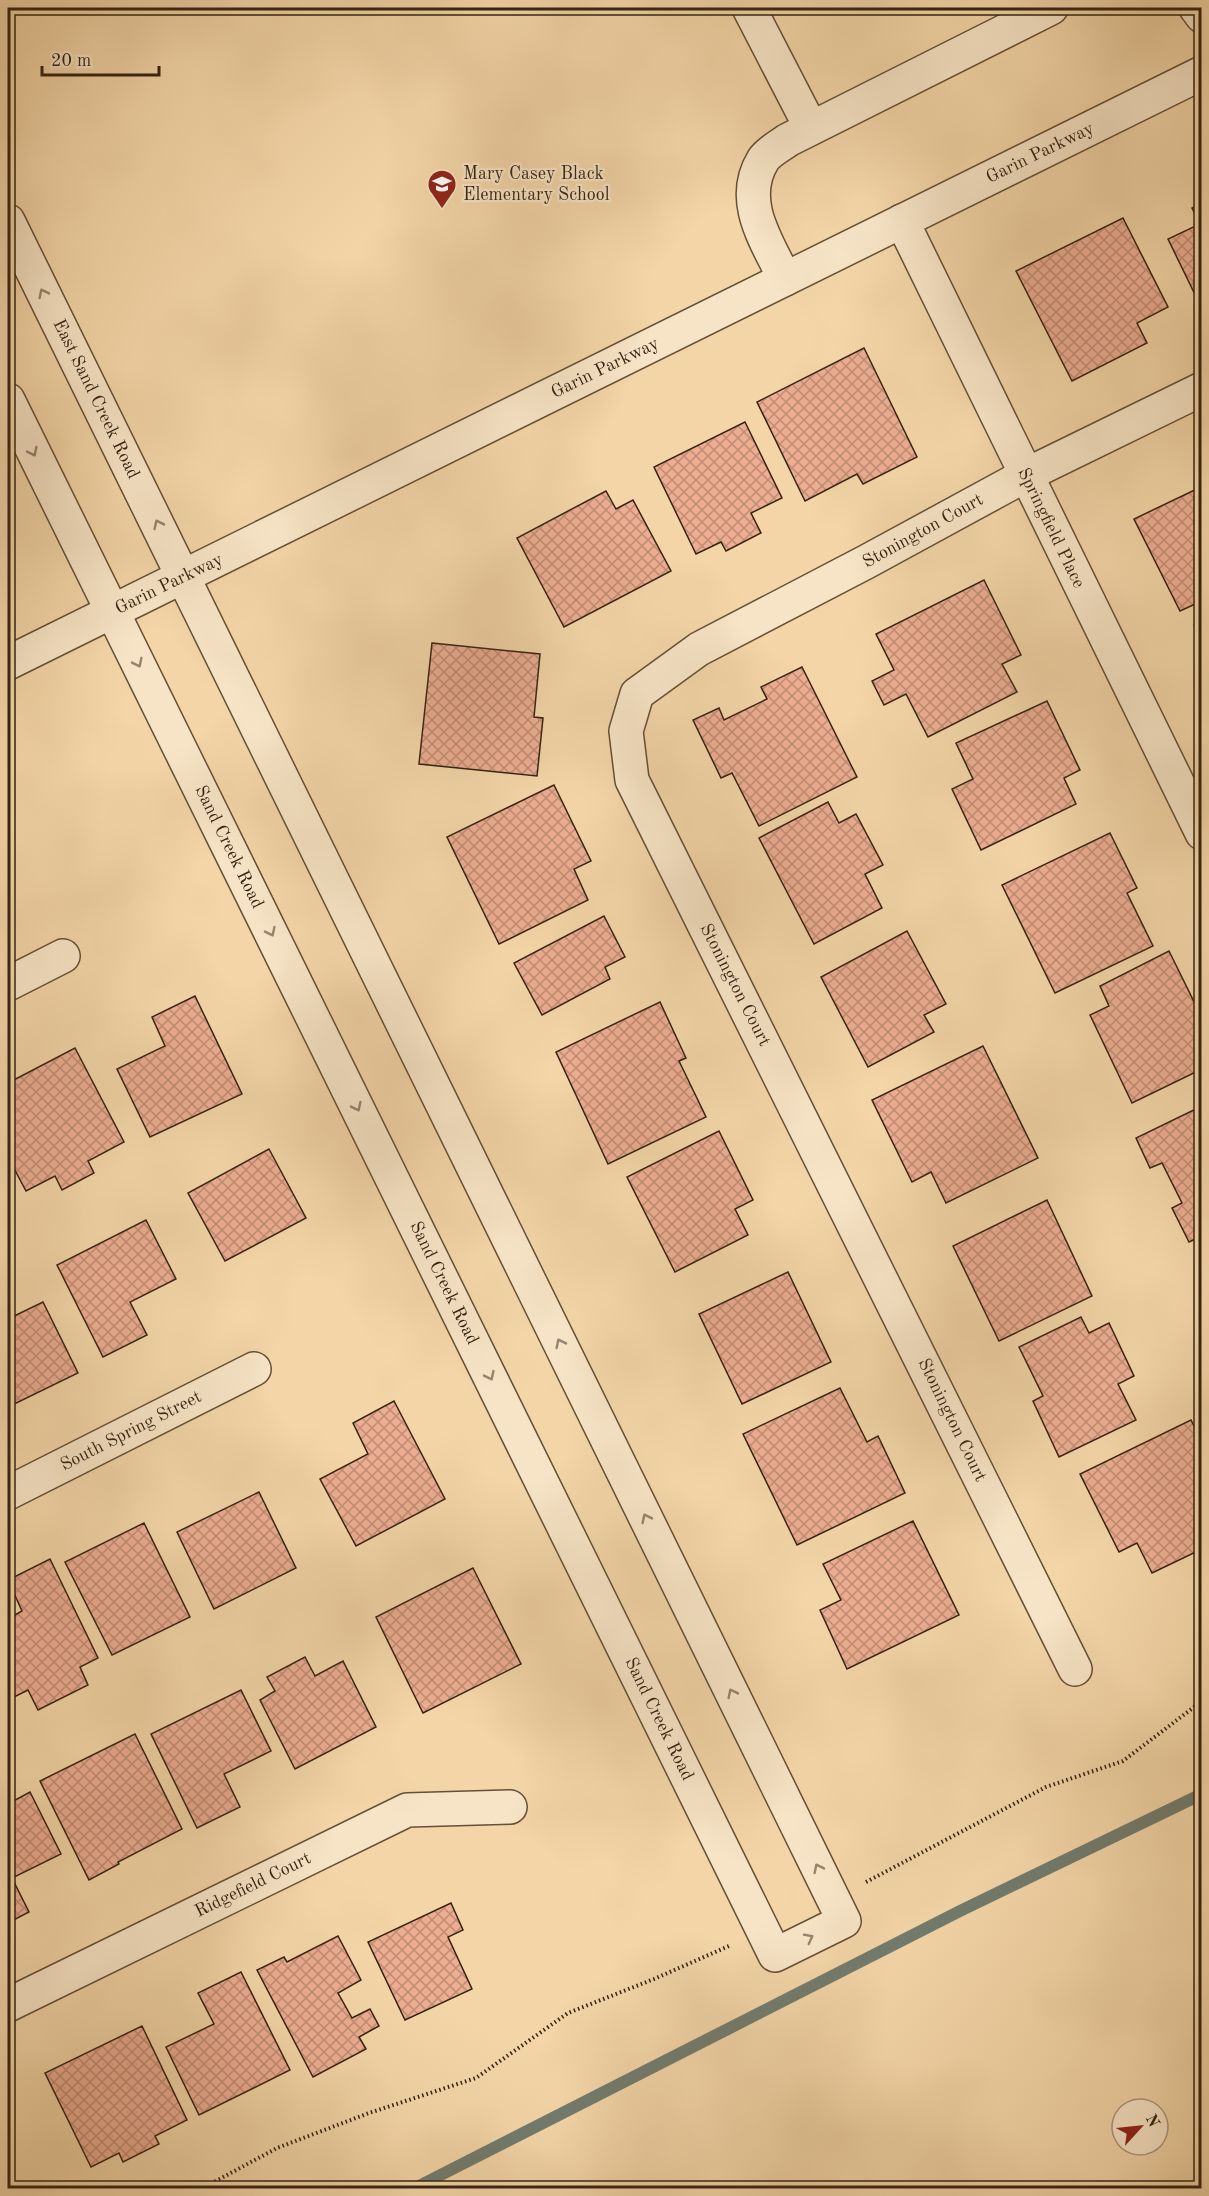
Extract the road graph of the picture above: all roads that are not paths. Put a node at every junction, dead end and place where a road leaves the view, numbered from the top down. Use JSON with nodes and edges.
{"nodes":[{"id":1,"x":749,"y":8,"type":"edge"},
{"id":2,"x":1051,"y":8,"type":"edge"},
{"id":3,"x":1196,"y":8,"type":"edge"},
{"id":4,"x":1202,"y":16,"type":"edge"},
{"id":5,"x":1202,"y":73,"type":"edge"},
{"id":6,"x":811,"y":128,"type":"junction"},
{"id":7,"x":8,"y":221,"type":"edge"},
{"id":8,"x":902,"y":221,"type":"junction"},
{"id":9,"x":785,"y":279,"type":"junction"},
{"id":10,"x":1202,"y":389,"type":"edge"},
{"id":11,"x":8,"y":400,"type":"edge"},
{"id":12,"x":1026,"y":476,"type":"junction"},
{"id":13,"x":184,"y":576,"type":"junction"},
{"id":14,"x":112,"y":611,"type":"junction"},
{"id":15,"x":8,"y":663,"type":"edge"},
{"id":16,"x":1202,"y":833,"type":"edge"},
{"id":17,"x":63,"y":956,"type":"dead end"},
{"id":18,"x":8,"y":984,"type":"edge"},
{"id":19,"x":254,"y":1369,"type":"dead end"},
{"id":20,"x":8,"y":1493,"type":"edge"},
{"id":21,"x":1075,"y":1670,"type":"dead end"},
{"id":22,"x":510,"y":1807,"type":"dead end"},
{"id":23,"x":8,"y":2005,"type":"edge"}],
"edges":[{"from":1,"to":6,"type":"street"},
{"from":2,"to":6,"type":"street"},
{"from":3,"to":4,"type":"street"},
{"from":5,"to":8,"type":"street","name":"Garin Parkway"},
{"from":6,"to":9,"type":"street"},
{"from":13,"to":7,"type":"street","name":"East Sand Creek Road","one_way":true},
{"from":8,"to":9,"type":"street","name":"Garin Parkway"},
{"from":8,"to":12,"type":"street","name":"Springfield Place"},
{"from":9,"to":13,"type":"street","name":"Garin Parkway"},
{"from":10,"to":12,"type":"street","name":"Stonington Court"},
{"from":11,"to":14,"type":"street","one_way":true},
{"from":12,"to":16,"type":"street","name":"Springfield Place"},
{"from":12,"to":21,"type":"street","name":"Stonington Court"},
{"from":13,"to":14,"type":"street","name":"Garin Parkway"},
{"from":14,"to":13,"type":"street","name":"Sand Creek Road","one_way":true},
{"from":14,"to":15,"type":"street","name":"Garin Parkway"},
{"from":17,"to":18,"type":"street"},
{"from":19,"to":20,"type":"street","name":"South Spring Street"},
{"from":22,"to":23,"type":"street","name":"Ridgefield Court"}]}
